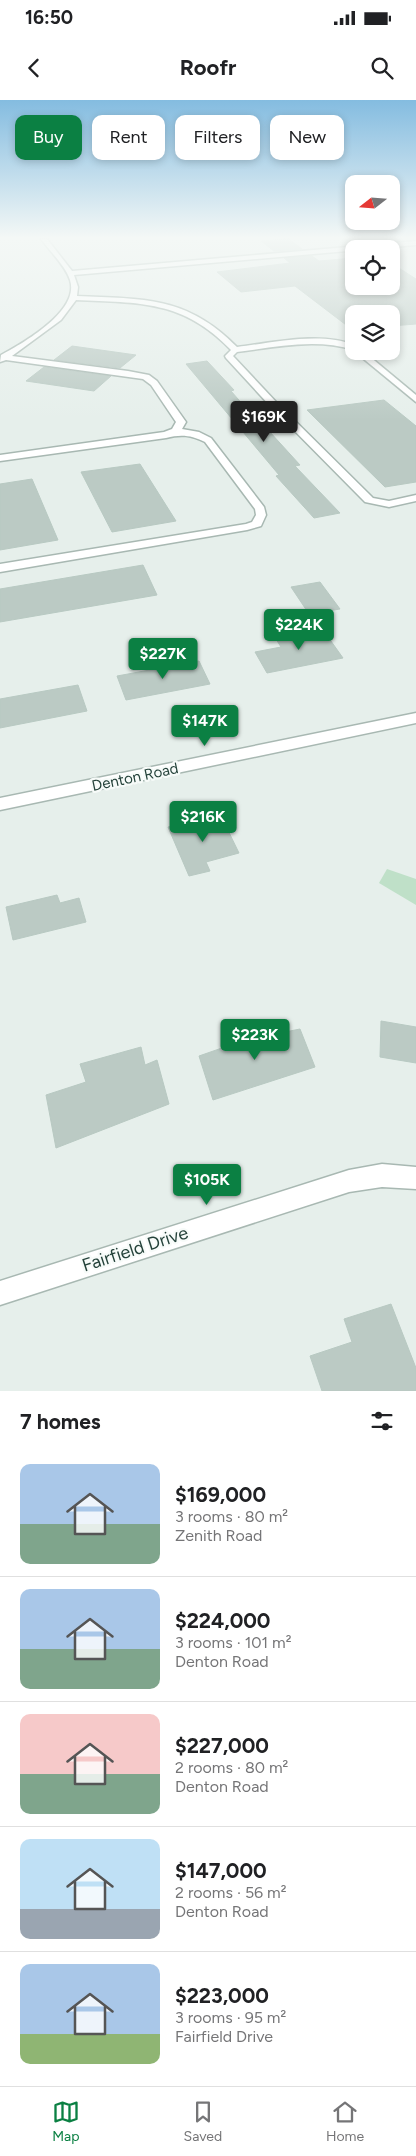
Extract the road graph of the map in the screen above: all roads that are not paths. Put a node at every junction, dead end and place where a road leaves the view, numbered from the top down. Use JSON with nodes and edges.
{"nodes":[{"id":1,"x":73,"y":299,"type":"edge"},
{"id":2,"x":92,"y":299,"type":"edge"},
{"id":3,"x":345,"y":344,"type":"edge"},
{"id":4,"x":235,"y":350,"type":"junction"},
{"id":5,"x":2,"y":359,"type":"edge"},
{"id":6,"x":369,"y":360,"type":"edge"},
{"id":7,"x":416,"y":399,"type":"edge"},
{"id":8,"x":176,"y":431,"type":"junction"},
{"id":9,"x":0,"y":458,"type":"edge"},
{"id":10,"x":416,"y":498,"type":"edge"},
{"id":11,"x":0,"y":568,"type":"edge"},
{"id":12,"x":416,"y":718,"type":"edge"},
{"id":13,"x":0,"y":804,"type":"edge"},
{"id":14,"x":416,"y":1178,"type":"edge"},
{"id":15,"x":0,"y":1294,"type":"edge"}],
"edges":[{"from":1,"to":5,"type":"street"},
{"from":2,"to":4,"type":"street"},
{"from":3,"to":4,"type":"street"},
{"from":4,"to":10,"type":"street"},
{"from":5,"to":8,"type":"street"},
{"from":6,"to":7,"type":"street"},
{"from":8,"to":9,"type":"street"},
{"from":8,"to":11,"type":"street"},
{"from":12,"to":13,"type":"street","name":"Denton Road"},
{"from":14,"to":15,"type":"street","name":"Fairfield Drive"}]}
